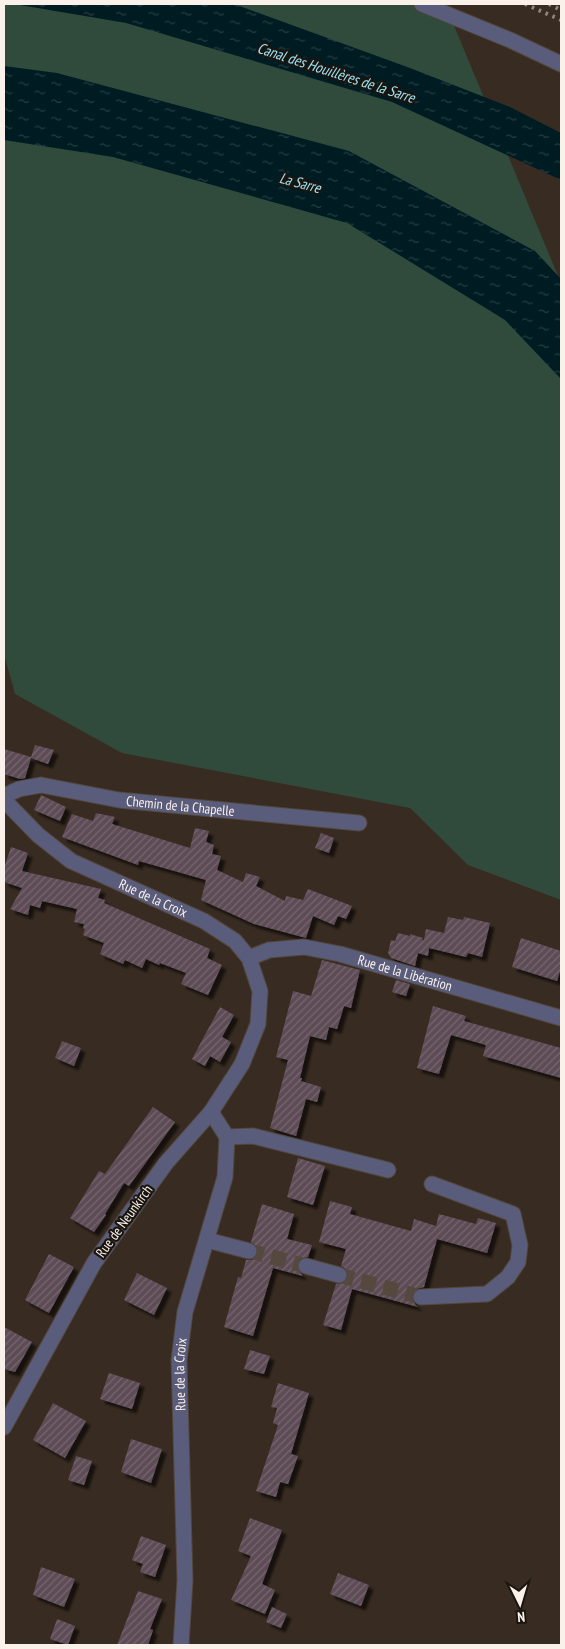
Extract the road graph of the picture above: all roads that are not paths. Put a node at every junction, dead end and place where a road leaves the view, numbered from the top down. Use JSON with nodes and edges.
{"nodes":[{"id":1,"x":422,"y":4,"type":"edge"},
{"id":2,"x":561,"y":64,"type":"edge"},
{"id":3,"x":4,"y":798,"type":"edge"},
{"id":4,"x":359,"y":823,"type":"dead end"},
{"id":5,"x":249,"y":958,"type":"junction"},
{"id":6,"x":561,"y":1018,"type":"edge"},
{"id":7,"x":258,"y":1024,"type":"joint"},
{"id":8,"x":211,"y":1112,"type":"junction"},
{"id":9,"x":227,"y":1137,"type":"junction"},
{"id":10,"x":388,"y":1170,"type":"dead end"},
{"id":11,"x":432,"y":1184,"type":"dead end"},
{"id":12,"x":207,"y":1240,"type":"junction"},
{"id":13,"x":249,"y":1251,"type":"tunnel mouth"},
{"id":14,"x":306,"y":1266,"type":"tunnel mouth"},
{"id":15,"x":339,"y":1275,"type":"tunnel mouth"},
{"id":16,"x":421,"y":1297,"type":"tunnel mouth"},
{"id":17,"x":4,"y":1426,"type":"edge"},
{"id":18,"x":181,"y":1645,"type":"edge"}],
"edges":[{"from":1,"to":2,"type":"street"},
{"from":3,"to":4,"type":"street","name":"Chemin de la Chapelle"},
{"from":3,"to":5,"type":"street","name":"Rue de la Croix"},
{"from":5,"to":6,"type":"street","name":"Rue de la Libération"},
{"from":5,"to":7,"type":"street","name":"Rue de la Croix"},
{"from":7,"to":8,"type":"street","name":"Rue de Neunkirch"},
{"from":8,"to":9,"type":"street"},
{"from":8,"to":17,"type":"street","name":"Rue de Neunkirch"},
{"from":9,"to":10,"type":"street"},
{"from":9,"to":12,"type":"street","name":"Rue de la Croix"},
{"from":11,"to":16,"type":"street"},
{"from":12,"to":13,"type":"street"},
{"from":12,"to":18,"type":"street","name":"Rue de la Croix"},
{"from":14,"to":15,"type":"street"}]}
